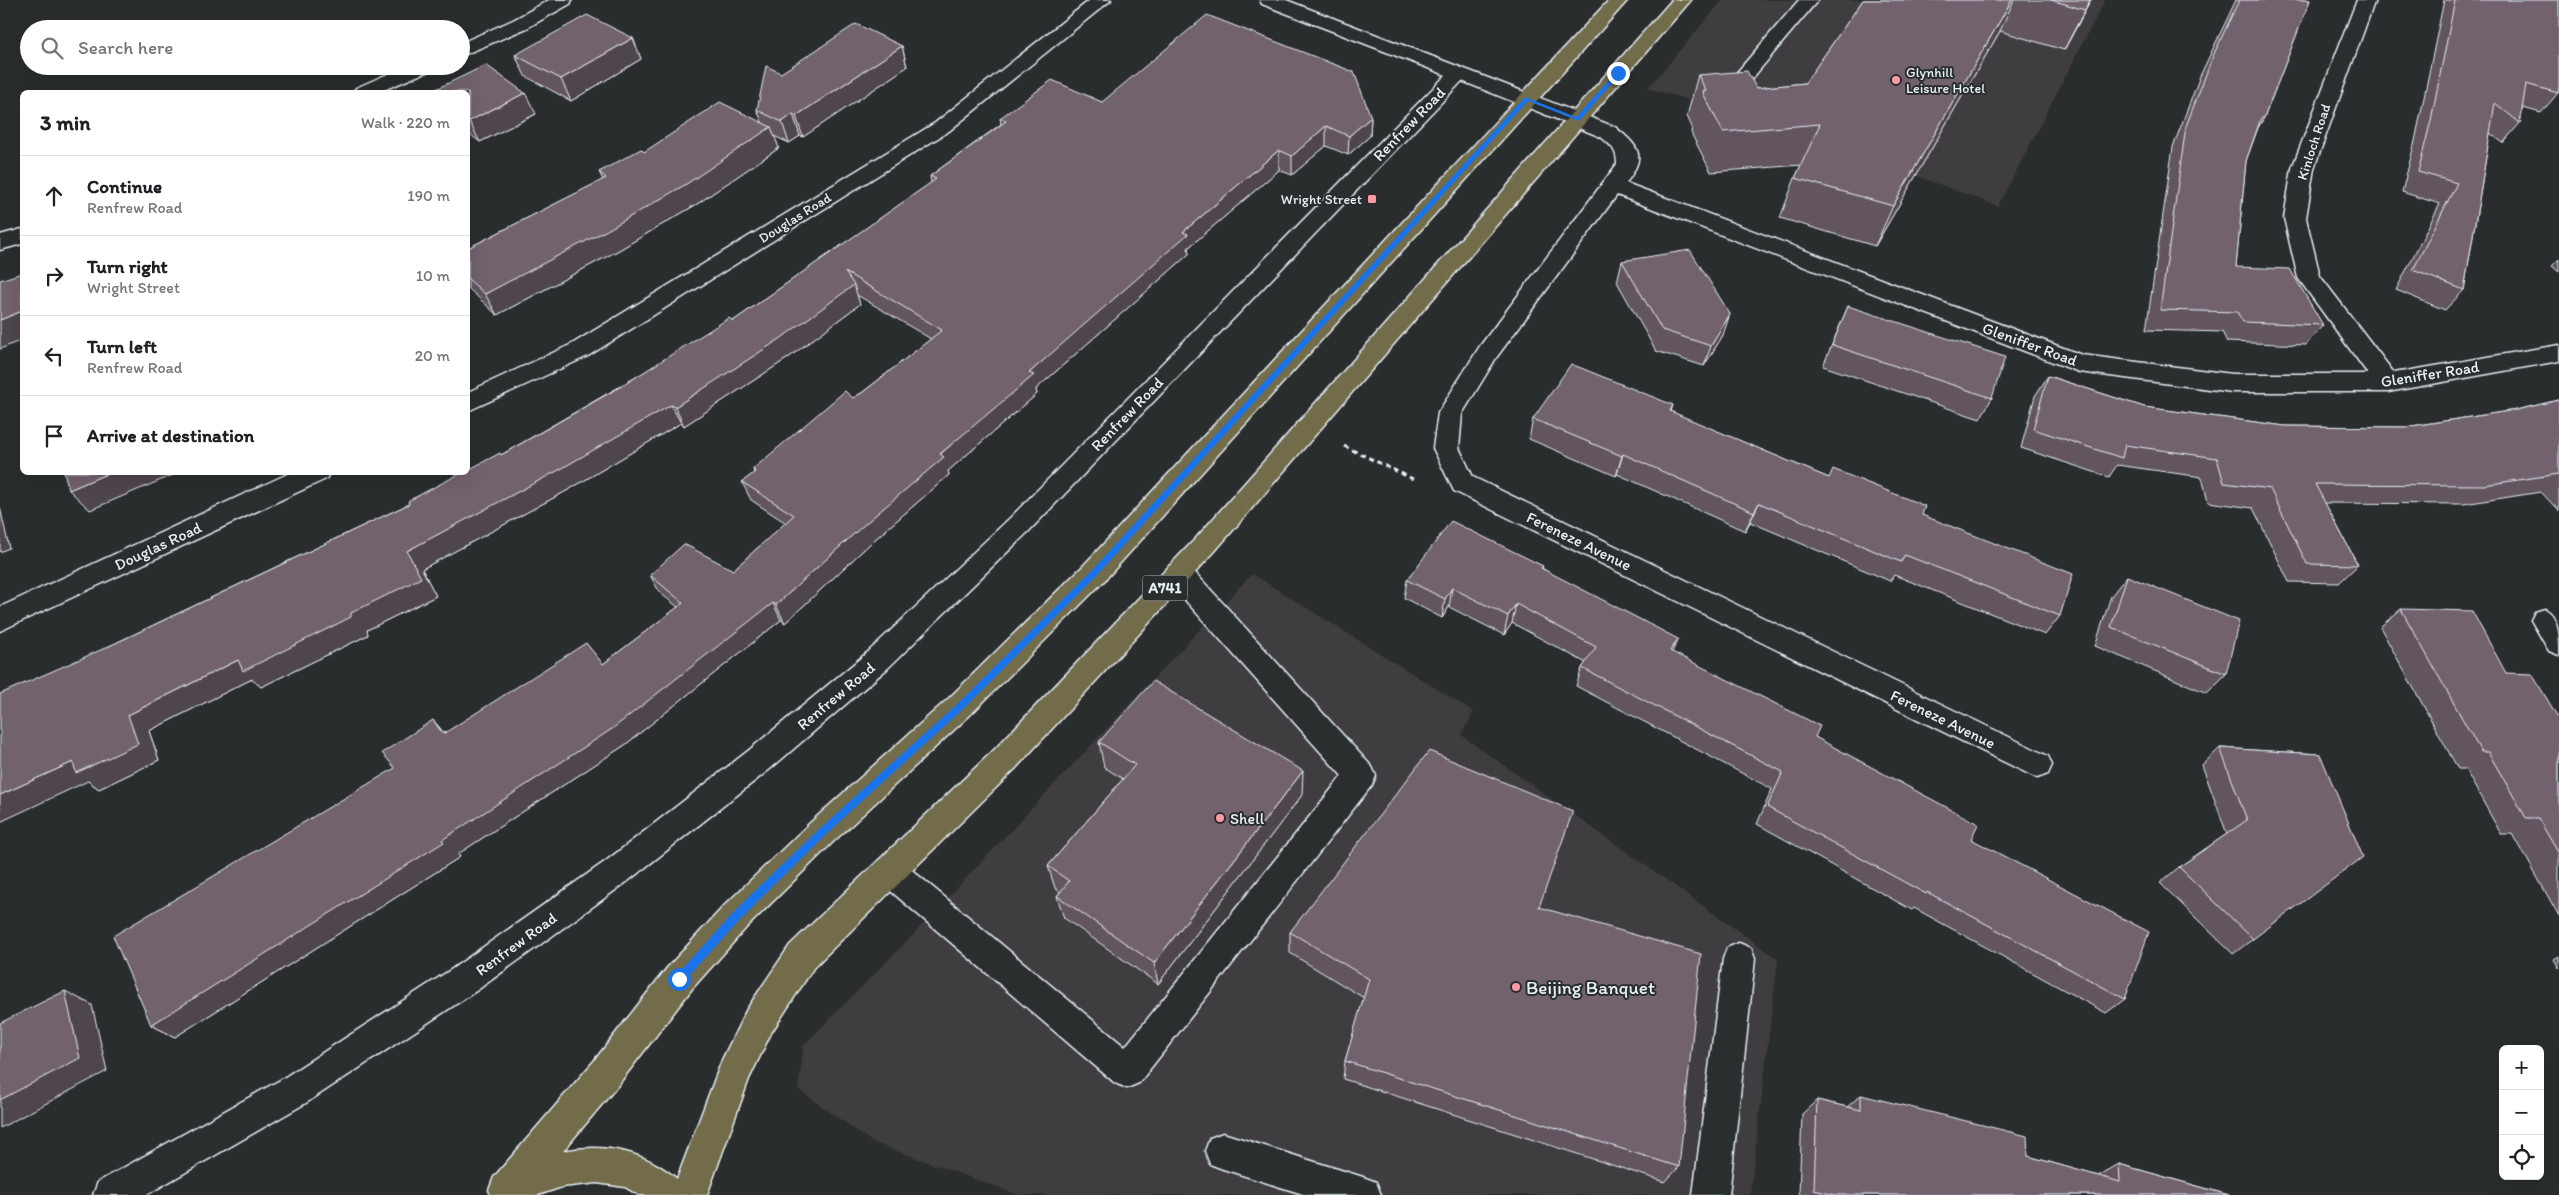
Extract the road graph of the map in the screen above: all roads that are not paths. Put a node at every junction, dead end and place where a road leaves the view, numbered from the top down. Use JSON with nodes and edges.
{"nodes":[{"id":1,"x":564,"y":0,"type":"edge"},
{"id":2,"x":1102,"y":0,"type":"edge"},
{"id":3,"x":1269,"y":0,"type":"edge"},
{"id":4,"x":1619,"y":0,"type":"edge"},
{"id":5,"x":1682,"y":0,"type":"edge"},
{"id":6,"x":1809,"y":0,"type":"edge"},
{"id":7,"x":2366,"y":0,"type":"edge"},
{"id":8,"x":470,"y":46,"type":"edge"},
{"id":9,"x":1459,"y":73,"type":"junction"},
{"id":10,"x":403,"y":75,"type":"edge"},
{"id":11,"x":368,"y":90,"type":"edge"},
{"id":12,"x":1728,"y":95,"type":"edge"},
{"id":13,"x":1527,"y":99,"type":"junction"},
{"id":14,"x":1577,"y":120,"type":"junction"},
{"id":15,"x":1620,"y":176,"type":"junction"},
{"id":16,"x":20,"y":237,"type":"edge"},
{"id":17,"x":0,"y":242,"type":"edge"},
{"id":18,"x":2559,"y":353,"type":"edge"},
{"id":19,"x":2388,"y":383,"type":"junction"},
{"id":20,"x":470,"y":401,"type":"edge"},
{"id":21,"x":311,"y":475,"type":"edge"},
{"id":22,"x":1179,"y":574,"type":"junction"},
{"id":23,"x":0,"y":620,"type":"edge"},
{"id":24,"x":2037,"y":765,"type":"dead end"},
{"id":25,"x":890,"y":871,"type":"junction"},
{"id":26,"x":1739,"y":959,"type":"dead end"},
{"id":27,"x":1222,"y":1152,"type":"dead end"},
{"id":28,"x":504,"y":1193,"type":"edge"},
{"id":29,"x":111,"y":1195,"type":"edge"},
{"id":30,"x":668,"y":1195,"type":"edge"},
{"id":31,"x":689,"y":1195,"type":"edge"},
{"id":32,"x":1363,"y":1195,"type":"edge"},
{"id":33,"x":1711,"y":1195,"type":"edge"}],
"edges":[{"from":1,"to":8,"type":"street"},
{"from":2,"to":20,"type":"street","name":"Douglas Road"},
{"from":3,"to":9,"type":"street"},
{"from":4,"to":13,"type":"main road"},
{"from":5,"to":14,"type":"main road","number":"A741"},
{"from":6,"to":12,"type":"street"},
{"from":7,"to":19,"type":"street","name":"Kinloch Road"},
{"from":9,"to":13,"type":"street"},
{"from":9,"to":29,"type":"street","name":"Renfrew Road"},
{"from":10,"to":11,"type":"street"},
{"from":13,"to":14,"type":"street"},
{"from":13,"to":28,"type":"main road"},
{"from":14,"to":15,"type":"street"},
{"from":14,"to":22,"type":"main road","number":"A741"},
{"from":15,"to":19,"type":"street","name":"Gleniffer Road"},
{"from":15,"to":24,"type":"street","name":"Fereneze Avenue"},
{"from":16,"to":17,"type":"street"},
{"from":18,"to":19,"type":"street","name":"Gleniffer Road"},
{"from":21,"to":23,"type":"street","name":"Douglas Road"},
{"from":22,"to":25,"type":"main road","number":"A741"},
{"from":22,"to":25,"type":"street"},
{"from":25,"to":31,"type":"main road","number":"A741"},
{"from":26,"to":33,"type":"street"},
{"from":27,"to":32,"type":"street"},
{"from":28,"to":30,"type":"main road"}]}
